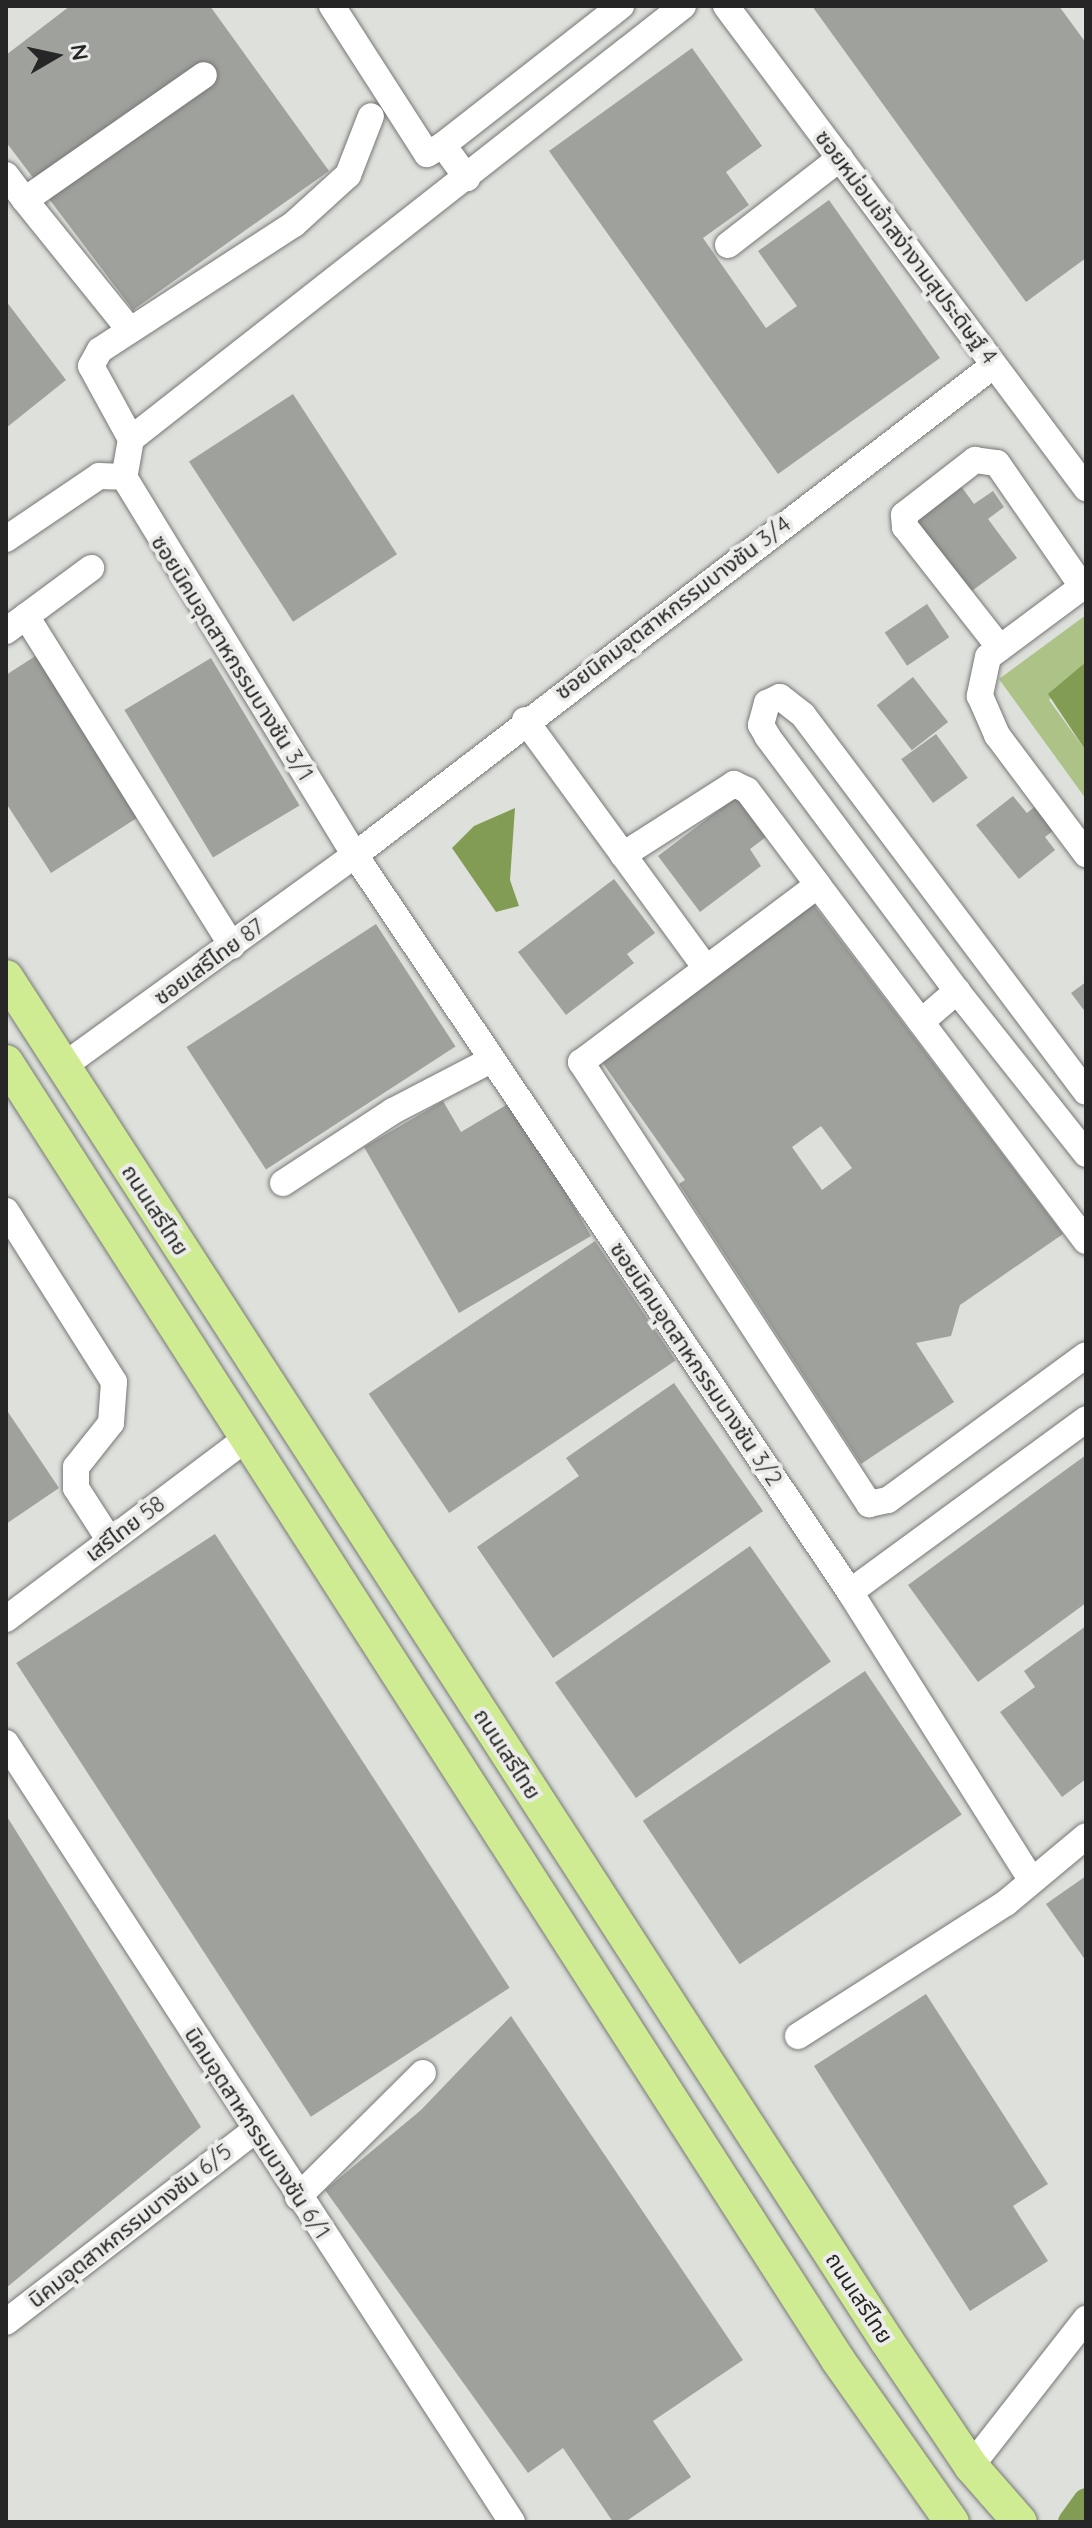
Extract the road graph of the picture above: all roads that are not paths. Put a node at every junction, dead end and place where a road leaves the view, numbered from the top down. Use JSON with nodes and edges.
{"nodes":[{"id":1,"x":332,"y":6,"type":"edge"},
{"id":2,"x":621,"y":6,"type":"edge"},
{"id":3,"x":683,"y":6,"type":"edge"},
{"id":4,"x":726,"y":6,"type":"edge"},
{"id":5,"x":204,"y":75,"type":"dead end"},
{"id":6,"x":371,"y":116,"type":"dead end"},
{"id":7,"x":443,"y":145,"type":"junction"},
{"id":8,"x":840,"y":158,"type":"junction"},
{"id":9,"x":6,"y":175,"type":"edge"},
{"id":10,"x":467,"y":178,"type":"junction"},
{"id":11,"x":25,"y":200,"type":"junction"},
{"id":12,"x":728,"y":245,"type":"dead end"},
{"id":13,"x":129,"y":329,"type":"junction"},
{"id":14,"x":994,"y":365,"type":"junction"},
{"id":15,"x":126,"y":457,"type":"junction"},
{"id":16,"x":1086,"y":488,"type":"edge"},
{"id":17,"x":6,"y":539,"type":"edge"},
{"id":18,"x":91,"y":568,"type":"dead end"},
{"id":19,"x":1084,"y":585,"type":"edge"},
{"id":20,"x":16,"y":624,"type":"edge"},
{"id":21,"x":1000,"y":648,"type":"junction"},
{"id":22,"x":525,"y":720,"type":"junction"},
{"id":23,"x":1086,"y":854,"type":"edge"},
{"id":24,"x":355,"y":855,"type":"junction"},
{"id":25,"x":623,"y":855,"type":"junction"},
{"id":26,"x":818,"y":885,"type":"junction"},
{"id":27,"x":232,"y":946,"type":"junction"},
{"id":28,"x":706,"y":968,"type":"junction"},
{"id":29,"x":6,"y":977,"type":"edge"},
{"id":30,"x":957,"y":991,"type":"junction"},
{"id":31,"x":1020,"y":1004,"type":"junction"},
{"id":32,"x":921,"y":1022,"type":"junction"},
{"id":33,"x":491,"y":1060,"type":"junction"},
{"id":34,"x":6,"y":1062,"type":"edge"},
{"id":35,"x":1086,"y":1066,"type":"edge"},
{"id":36,"x":62,"y":1067,"type":"junction"},
{"id":37,"x":1086,"y":1092,"type":"edge"},
{"id":38,"x":27,"y":1094,"type":"junction"},
{"id":39,"x":1086,"y":1154,"type":"edge"},
{"id":40,"x":283,"y":1183,"type":"dead end"},
{"id":41,"x":6,"y":1211,"type":"edge"},
{"id":42,"x":1086,"y":1241,"type":"edge"},
{"id":43,"x":1086,"y":1355,"type":"edge"},
{"id":44,"x":1086,"y":1419,"type":"edge"},
{"id":45,"x":244,"y":1440,"type":"junction"},
{"id":46,"x":110,"y":1541,"type":"junction"},
{"id":47,"x":850,"y":1592,"type":"junction"},
{"id":48,"x":6,"y":1619,"type":"edge"},
{"id":49,"x":6,"y":1743,"type":"edge"},
{"id":50,"x":1086,"y":1836,"type":"edge"},
{"id":51,"x":1030,"y":1878,"type":"junction"},
{"id":52,"x":798,"y":2036,"type":"dead end"},
{"id":53,"x":423,"y":2073,"type":"dead end"},
{"id":54,"x":254,"y":2131,"type":"junction"},
{"id":55,"x":298,"y":2197,"type":"junction"},
{"id":56,"x":1086,"y":2319,"type":"edge"},
{"id":57,"x":6,"y":2322,"type":"edge"},
{"id":58,"x":971,"y":2466,"type":"junction"},
{"id":59,"x":512,"y":2522,"type":"edge"},
{"id":60,"x":952,"y":2522,"type":"edge"},
{"id":61,"x":1020,"y":2522,"type":"edge"}],
"edges":[{"from":1,"to":7,"type":"street"},
{"from":2,"to":7,"type":"street"},
{"from":3,"to":10,"type":"street"},
{"from":4,"to":8,"type":"street","name":"ซอยหม่อมเจ้าสง่างามสุประดิษฐ์ 4"},
{"from":5,"to":11,"type":"street"},
{"from":6,"to":13,"type":"street"},
{"from":7,"to":10,"type":"street"},
{"from":8,"to":12,"type":"street"},
{"from":8,"to":14,"type":"street","name":"ซอยหม่อมเจ้าสง่างามสุประดิษฐ์ 4"},
{"from":9,"to":11,"type":"street"},
{"from":10,"to":15,"type":"street"},
{"from":11,"to":13,"type":"street"},
{"from":13,"to":15,"type":"street","name":"ซอยนิคมอุตสาหกรรมบางชัน 3/1"},
{"from":14,"to":16,"type":"street","name":"ซอยหม่อมเจ้าสง่างามสุประดิษฐ์ 4"},
{"from":14,"to":22,"type":"street","name":"ซอยนิคมอุตสาหกรรมบางชัน 3/4"},
{"from":15,"to":17,"type":"street"},
{"from":15,"to":24,"type":"street","name":"ซอยนิคมอุตสาหกรรมบางชัน 3/1"},
{"from":18,"to":20,"type":"street"},
{"from":19,"to":21,"type":"street"},
{"from":19,"to":21,"type":"street"},
{"from":20,"to":27,"type":"street"},
{"from":21,"to":23,"type":"street"},
{"from":22,"to":24,"type":"street","name":"ซอยนิคมอุตสาหกรรมบางชัน 3/4"},
{"from":22,"to":25,"type":"street"},
{"from":24,"to":27,"type":"street","name":"ซอยเสรีไทย 87"},
{"from":24,"to":33,"type":"street","name":"ซอยนิคมอุตสาหกรรมบางชัน 3/2"},
{"from":25,"to":26,"type":"street"},
{"from":25,"to":28,"type":"street"},
{"from":26,"to":28,"type":"street"},
{"from":26,"to":32,"type":"street"},
{"from":27,"to":36,"type":"street","name":"ซอยเสรีไทย 87"},
{"from":28,"to":43,"type":"street"},
{"from":29,"to":36,"type":"main road","name":"ถนนเสรีไทย"},
{"from":30,"to":31,"type":"street"},
{"from":30,"to":32,"type":"street"},
{"from":30,"to":39,"type":"street"},
{"from":31,"to":35,"type":"street"},
{"from":31,"to":37,"type":"street"},
{"from":32,"to":42,"type":"street"},
{"from":33,"to":40,"type":"street"},
{"from":33,"to":47,"type":"street","name":"ซอยนิคมอุตสาหกรรมบางชัน 3/2"},
{"from":34,"to":38,"type":"main road","name":"ถนนเสรีไทย"},
{"from":36,"to":38,"type":"main road"},
{"from":36,"to":58,"type":"main road","name":"ถนนเสรีไทย"},
{"from":38,"to":45,"type":"main road","name":"ถนนเสรีไทย"},
{"from":41,"to":46,"type":"street"},
{"from":44,"to":47,"type":"street"},
{"from":45,"to":46,"type":"street","name":"เสรีไทย 58"},
{"from":45,"to":60,"type":"main road","name":"ถนนเสรีไทย"},
{"from":46,"to":48,"type":"street","name":"เสรีไทย 58"},
{"from":47,"to":51,"type":"street","name":"ซอยนิคมอุตสาหกรรมบางชัน 3/2"},
{"from":49,"to":54,"type":"street","name":"นิคมอุตสาหกรรมบางชัน 6/1"},
{"from":50,"to":51,"type":"street"},
{"from":51,"to":52,"type":"street"},
{"from":53,"to":55,"type":"street"},
{"from":54,"to":55,"type":"street","name":"นิคมอุตสาหกรรมบางชัน 6/1"},
{"from":54,"to":57,"type":"street","name":"นิคมอุตสาหกรรมบางชัน 6/5"},
{"from":55,"to":59,"type":"street","name":"นิคมอุตสาหกรรมบางชัน 6/1"},
{"from":56,"to":58,"type":"street"},
{"from":58,"to":61,"type":"main road","name":"ถนนเสรีไทย"}]}
